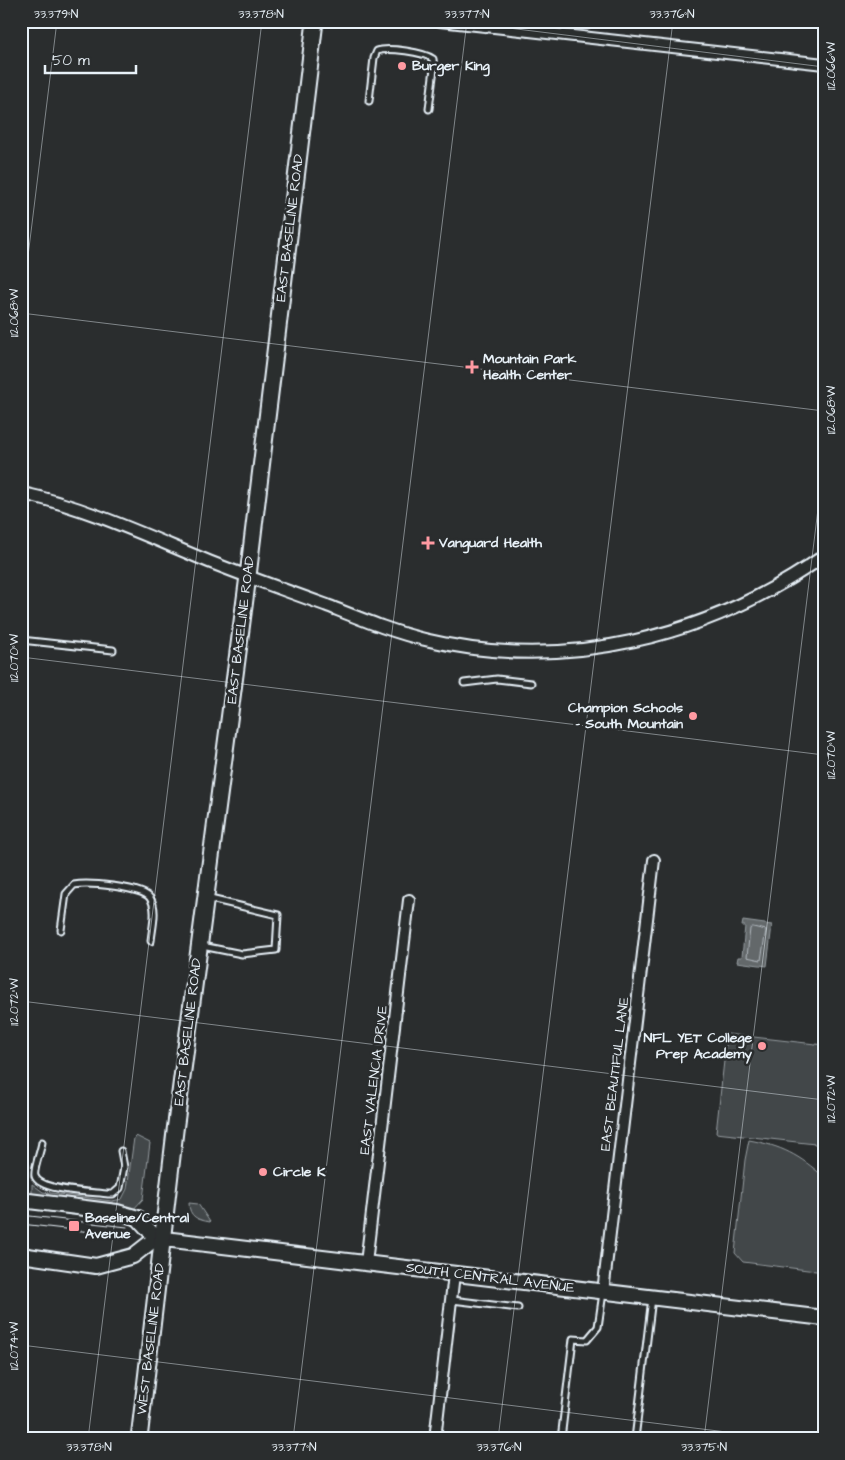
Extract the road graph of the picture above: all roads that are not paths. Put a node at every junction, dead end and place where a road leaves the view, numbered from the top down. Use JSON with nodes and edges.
{"nodes":[{"id":1,"x":314,"y":21,"type":"edge"},
{"id":2,"x":440,"y":21,"type":"edge"},
{"id":3,"x":824,"y":64,"type":"edge"},
{"id":4,"x":369,"y":101,"type":"dead end"},
{"id":5,"x":429,"y":109,"type":"dead end"},
{"id":6,"x":21,"y":493,"type":"edge"},
{"id":7,"x":824,"y":556,"type":"edge"},
{"id":8,"x":248,"y":576,"type":"junction"},
{"id":9,"x":21,"y":640,"type":"edge"},
{"id":10,"x":113,"y":650,"type":"dead end"},
{"id":11,"x":464,"y":683,"type":"dead end"},
{"id":12,"x":531,"y":683,"type":"dead end"},
{"id":13,"x":654,"y":860,"type":"dead end"},
{"id":14,"x":206,"y":898,"type":"junction"},
{"id":15,"x":409,"y":900,"type":"dead end"},
{"id":16,"x":61,"y":930,"type":"dead end"},
{"id":17,"x":151,"y":940,"type":"dead end"},
{"id":18,"x":200,"y":946,"type":"junction"},
{"id":19,"x":42,"y":1142,"type":"dead end"},
{"id":20,"x":121,"y":1151,"type":"dead end"},
{"id":21,"x":21,"y":1200,"type":"edge"},
{"id":22,"x":159,"y":1238,"type":"junction"},
{"id":23,"x":21,"y":1255,"type":"edge"},
{"id":24,"x":366,"y":1263,"type":"junction"},
{"id":25,"x":454,"y":1274,"type":"junction"},
{"id":26,"x":603,"y":1292,"type":"junction"},
{"id":27,"x":652,"y":1298,"type":"junction"},
{"id":28,"x":452,"y":1300,"type":"junction"},
{"id":29,"x":518,"y":1308,"type":"dead end"},
{"id":30,"x":824,"y":1318,"type":"edge"},
{"id":31,"x":139,"y":1439,"type":"edge"},
{"id":32,"x":435,"y":1439,"type":"edge"},
{"id":33,"x":561,"y":1439,"type":"edge"},
{"id":34,"x":635,"y":1439,"type":"edge"}],
"edges":[{"from":1,"to":8,"type":"main road","name":"EAST BASELINE ROAD"},
{"from":2,"to":3,"type":"street"},
{"from":4,"to":5,"type":"lane"},
{"from":6,"to":8,"type":"street"},
{"from":7,"to":8,"type":"street"},
{"from":8,"to":14,"type":"main road","name":"EAST BASELINE ROAD"},
{"from":9,"to":10,"type":"lane"},
{"from":11,"to":12,"type":"lane"},
{"from":13,"to":26,"type":"street","name":"EAST BEAUTIFUL LANE"},
{"from":14,"to":18,"type":"main road","name":"EAST BASELINE ROAD"},
{"from":14,"to":18,"type":"lane"},
{"from":15,"to":24,"type":"street","name":"EAST VALENCIA DRIVE"},
{"from":16,"to":17,"type":"lane"},
{"from":18,"to":22,"type":"main road","name":"EAST BASELINE ROAD"},
{"from":19,"to":20,"type":"lane"},
{"from":21,"to":22,"type":"main road"},
{"from":22,"to":23,"type":"main road"},
{"from":22,"to":24,"type":"main road","name":"SOUTH CENTRAL AVENUE"},
{"from":22,"to":31,"type":"main road","name":"WEST BASELINE ROAD"},
{"from":24,"to":25,"type":"main road","name":"SOUTH CENTRAL AVENUE"},
{"from":25,"to":26,"type":"main road","name":"SOUTH CENTRAL AVENUE"},
{"from":25,"to":28,"type":"street"},
{"from":26,"to":27,"type":"main road","name":"SOUTH CENTRAL AVENUE"},
{"from":26,"to":33,"type":"lane"},
{"from":27,"to":30,"type":"main road","name":"SOUTH CENTRAL AVENUE"},
{"from":27,"to":34,"type":"lane"},
{"from":28,"to":29,"type":"lane"},
{"from":28,"to":32,"type":"street"}]}
